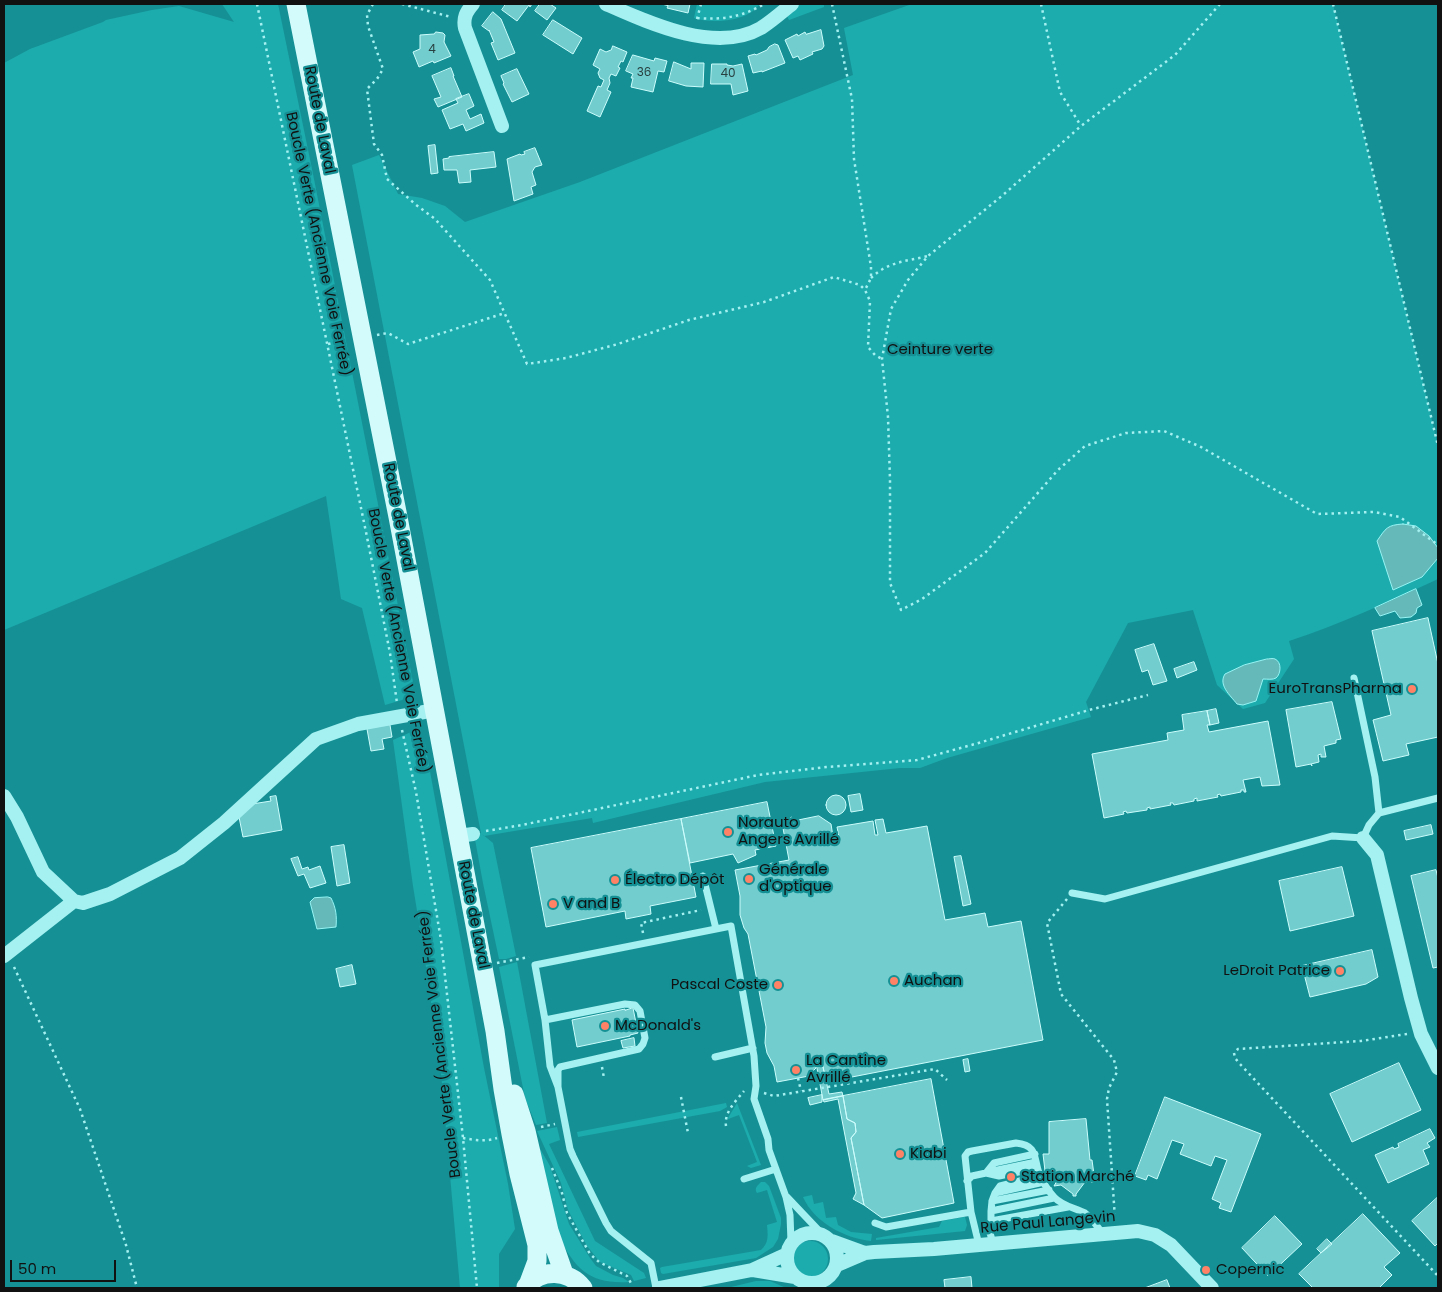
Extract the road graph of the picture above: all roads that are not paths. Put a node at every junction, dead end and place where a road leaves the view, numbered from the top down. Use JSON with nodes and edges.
{"nodes":[{"id":1,"x":296,"y":4,"type":"edge"},
{"id":2,"x":472,"y":4,"type":"edge"},
{"id":3,"x":606,"y":4,"type":"edge"},
{"id":4,"x":792,"y":4,"type":"edge"},
{"id":5,"x":502,"y":126,"type":"dead end"},
{"id":6,"x":1354,"y":678,"type":"dead end"},
{"id":7,"x":435,"y":710,"type":"junction"},
{"id":8,"x":4,"y":796,"type":"edge"},
{"id":9,"x":1438,"y":798,"type":"edge"},
{"id":10,"x":1379,"y":813,"type":"junction"},
{"id":11,"x":1364,"y":838,"type":"junction"},
{"id":12,"x":703,"y":876,"type":"dead end"},
{"id":13,"x":1072,"y":893,"type":"road end"},
{"id":14,"x":74,"y":901,"type":"junction"},
{"id":15,"x":716,"y":929,"type":"junction"},
{"id":16,"x":6,"y":955,"type":"edge"},
{"id":17,"x":545,"y":1020,"type":"junction"},
{"id":18,"x":495,"y":1031,"type":"junction"},
{"id":19,"x":753,"y":1048,"type":"junction"},
{"id":20,"x":715,"y":1057,"type":"dead end"},
{"id":21,"x":1438,"y":1068,"type":"edge"},
{"id":22,"x":558,"y":1087,"type":"junction"},
{"id":23,"x":1035,"y":1154,"type":"junction"},
{"id":24,"x":1037,"y":1165,"type":"junction"},
{"id":25,"x":776,"y":1169,"type":"junction"},
{"id":26,"x":986,"y":1173,"type":"junction"},
{"id":27,"x":744,"y":1179,"type":"dead end"},
{"id":28,"x":1042,"y":1179,"type":"junction"},
{"id":29,"x":967,"y":1181,"type":"junction"},
{"id":30,"x":1049,"y":1190,"type":"junction"},
{"id":31,"x":786,"y":1197,"type":"junction"},
{"id":32,"x":1054,"y":1198,"type":"junction"},
{"id":33,"x":992,"y":1201,"type":"junction"},
{"id":34,"x":1068,"y":1206,"type":"junction"},
{"id":35,"x":992,"y":1211,"type":"junction"},
{"id":36,"x":971,"y":1212,"type":"junction"},
{"id":37,"x":991,"y":1221,"type":"junction"},
{"id":38,"x":875,"y":1224,"type":"dead end"},
{"id":39,"x":1103,"y":1234,"type":"junction"},
{"id":40,"x":828,"y":1238,"type":"junction"},
{"id":41,"x":986,"y":1244,"type":"junction"},
{"id":42,"x":789,"y":1248,"type":"junction"},
{"id":43,"x":865,"y":1253,"type":"junction"},
{"id":44,"x":837,"y":1265,"type":"junction"},
{"id":45,"x":752,"y":1270,"type":"junction"},
{"id":46,"x":564,"y":1274,"type":"junction"},
{"id":47,"x":801,"y":1282,"type":"edge"},
{"id":48,"x":824,"y":1284,"type":"edge"},
{"id":49,"x":527,"y":1286,"type":"edge"},
{"id":50,"x":585,"y":1287,"type":"edge"},
{"id":51,"x":658,"y":1288,"type":"edge"},
{"id":52,"x":1212,"y":1288,"type":"edge"}],
"edges":[{"from":1,"to":7,"type":"main road","name":"Route de Laval"},
{"from":2,"to":5,"type":"street"},
{"from":3,"to":4,"type":"street"},
{"from":6,"to":10,"type":"lane"},
{"from":7,"to":14,"type":"street"},
{"from":7,"to":18,"type":"main road","name":"Route de Laval"},
{"from":8,"to":14,"type":"street"},
{"from":9,"to":10,"type":"lane"},
{"from":10,"to":11,"type":"lane"},
{"from":11,"to":13,"type":"lane"},
{"from":11,"to":21,"type":"street"},
{"from":12,"to":15,"type":"lane"},
{"from":14,"to":16,"type":"street"},
{"from":15,"to":17,"type":"lane"},
{"from":15,"to":19,"type":"lane"},
{"from":17,"to":22,"type":"lane"},
{"from":17,"to":22,"type":"lane"},
{"from":18,"to":46,"type":"main road","name":"Route de Laval"},
{"from":18,"to":49,"type":"main road","name":"Route de Laval"},
{"from":19,"to":20,"type":"lane"},
{"from":19,"to":25,"type":"lane"},
{"from":22,"to":51,"type":"lane"},
{"from":23,"to":24,"type":"lane"},
{"from":23,"to":26,"type":"lane"},
{"from":23,"to":29,"type":"lane"},
{"from":24,"to":26,"type":"lane"},
{"from":24,"to":28,"type":"lane"},
{"from":25,"to":27,"type":"lane"},
{"from":25,"to":31,"type":"lane"},
{"from":26,"to":29,"type":"lane"},
{"from":28,"to":30,"type":"lane"},
{"from":28,"to":33,"type":"lane"},
{"from":29,"to":36,"type":"lane"},
{"from":30,"to":32,"type":"lane"},
{"from":30,"to":33,"type":"lane"},
{"from":31,"to":40,"type":"lane"},
{"from":31,"to":42,"type":"lane"},
{"from":32,"to":34,"type":"lane"},
{"from":32,"to":35,"type":"lane"},
{"from":33,"to":35,"type":"lane"},
{"from":34,"to":37,"type":"lane"},
{"from":34,"to":39,"type":"lane"},
{"from":35,"to":37,"type":"lane"},
{"from":36,"to":38,"type":"lane"},
{"from":36,"to":41,"type":"lane"},
{"from":37,"to":41,"type":"lane"},
{"from":39,"to":41,"type":"street","name":"Rue Paul Langevin"},
{"from":39,"to":52,"type":"street","name":"Rue Paul Langevin"},
{"from":40,"to":42,"type":"street"},
{"from":40,"to":43,"type":"street","name":"Rue Paul Langevin"},
{"from":40,"to":44,"type":"street"},
{"from":41,"to":43,"type":"street","name":"Rue Paul Langevin"},
{"from":42,"to":45,"type":"street"},
{"from":42,"to":47,"type":"street"},
{"from":43,"to":44,"type":"street","name":"Rue Paul Langevin"},
{"from":44,"to":48,"type":"street"},
{"from":45,"to":47,"type":"street"},
{"from":45,"to":51,"type":"street"},
{"from":46,"to":49,"type":"main road"},
{"from":46,"to":50,"type":"main road"},
{"from":47,"to":48,"type":"street"}]}
